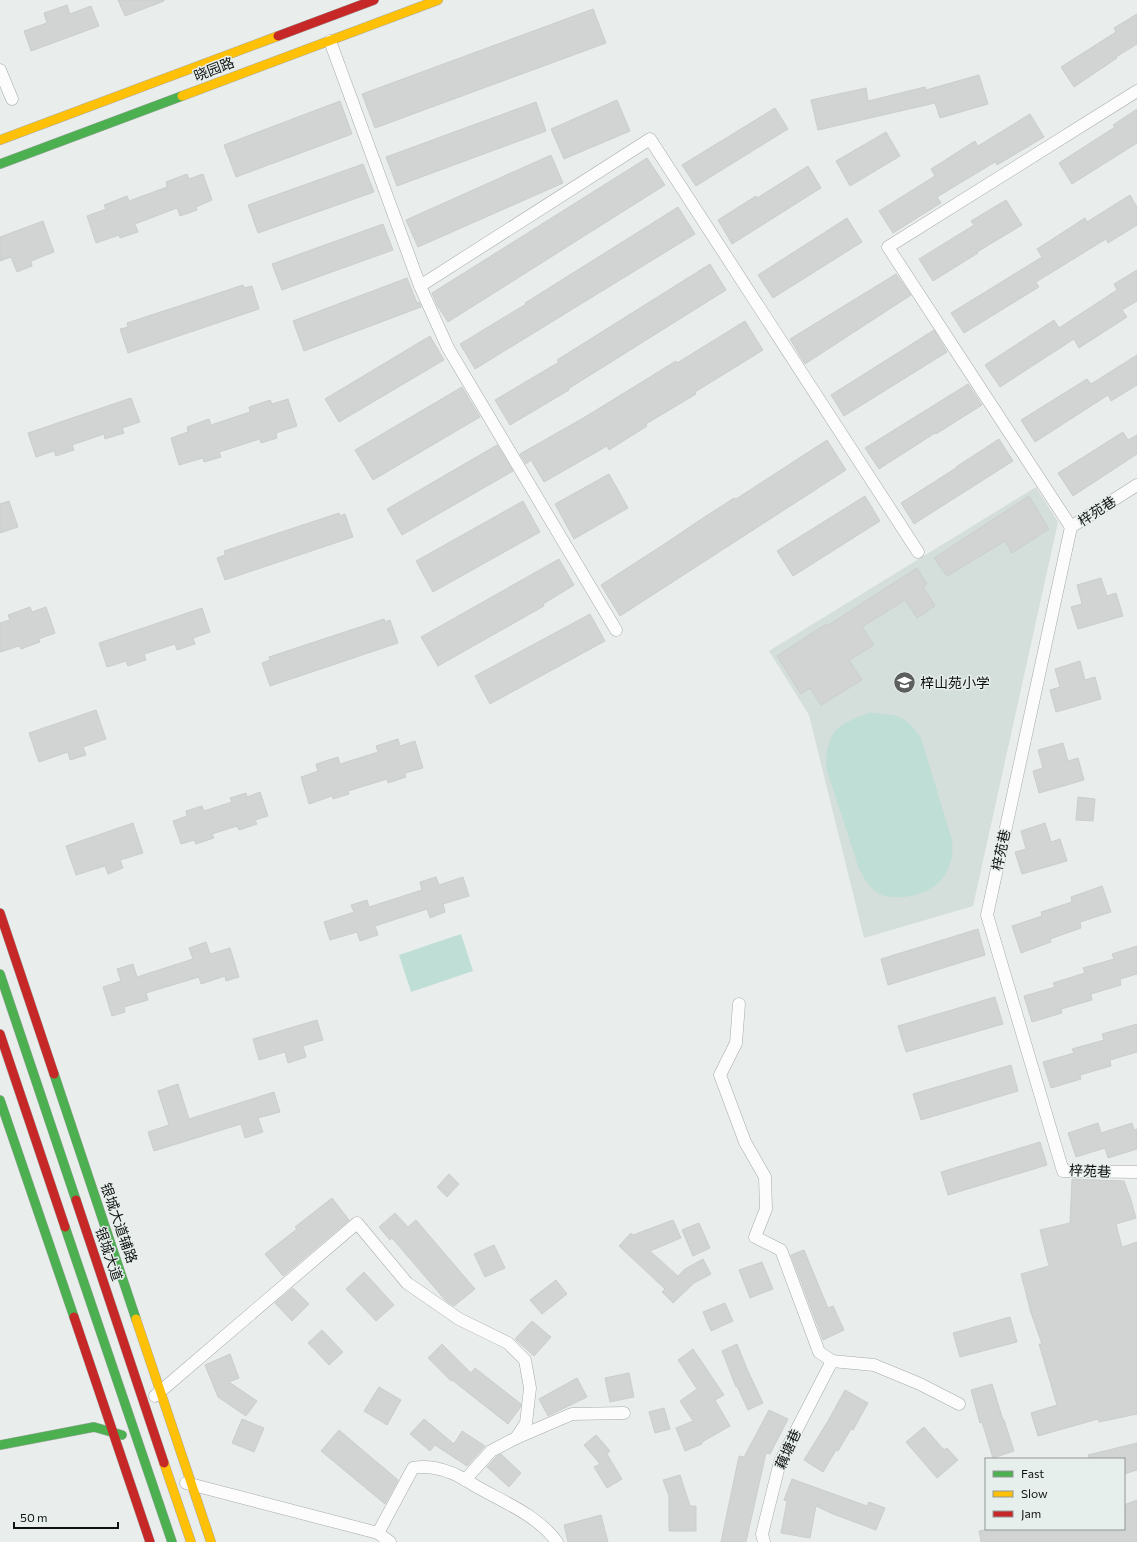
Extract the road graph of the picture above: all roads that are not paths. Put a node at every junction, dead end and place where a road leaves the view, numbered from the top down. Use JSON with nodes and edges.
{"nodes":[{"id":1,"x":374,"y":0,"type":"edge"},
{"id":2,"x":438,"y":0,"type":"edge"},
{"id":3,"x":330,"y":41,"type":"junction"},
{"id":4,"x":0,"y":70,"type":"edge"},
{"id":5,"x":1137,"y":91,"type":"edge"},
{"id":6,"x":12,"y":99,"type":"dead end"},
{"id":7,"x":0,"y":140,"type":"edge"},
{"id":8,"x":0,"y":164,"type":"edge"},
{"id":9,"x":420,"y":286,"type":"junction"},
{"id":10,"x":1137,"y":485,"type":"edge"},
{"id":11,"x":1071,"y":527,"type":"junction"},
{"id":12,"x":918,"y":552,"type":"dead end"},
{"id":13,"x":616,"y":630,"type":"dead end"},
{"id":14,"x":0,"y":913,"type":"edge"},
{"id":15,"x":0,"y":974,"type":"edge"},
{"id":16,"x":739,"y":1004,"type":"dead end"},
{"id":17,"x":0,"y":1034,"type":"edge"},
{"id":18,"x":0,"y":1100,"type":"edge"},
{"id":19,"x":1137,"y":1172,"type":"edge"},
{"id":20,"x":832,"y":1361,"type":"junction"},
{"id":21,"x":161,"y":1392,"type":"junction"},
{"id":22,"x":959,"y":1404,"type":"dead end"},
{"id":23,"x":145,"y":1405,"type":"junction"},
{"id":24,"x":624,"y":1413,"type":"dead end"},
{"id":25,"x":113,"y":1432,"type":"junction"},
{"id":26,"x":155,"y":1434,"type":"junction"},
{"id":27,"x":516,"y":1438,"type":"junction"},
{"id":28,"x":137,"y":1440,"type":"junction"},
{"id":29,"x":0,"y":1445,"type":"edge"},
{"id":30,"x":170,"y":1479,"type":"junction"},
{"id":31,"x":465,"y":1480,"type":"junction"},
{"id":32,"x":191,"y":1484,"type":"junction"},
{"id":33,"x":153,"y":1485,"type":"junction"},
{"id":34,"x":378,"y":1533,"type":"junction"},
{"id":35,"x":150,"y":1542,"type":"edge"},
{"id":36,"x":172,"y":1542,"type":"edge"},
{"id":37,"x":191,"y":1542,"type":"edge"},
{"id":38,"x":211,"y":1542,"type":"edge"},
{"id":39,"x":390,"y":1542,"type":"edge"},
{"id":40,"x":557,"y":1542,"type":"edge"},
{"id":41,"x":764,"y":1542,"type":"edge"}],
"edges":[{"from":1,"to":7,"type":"street","name":"晓园路"},
{"from":2,"to":3,"type":"street","name":"晓园路"},
{"from":3,"to":8,"type":"street","name":"晓园路"},
{"from":3,"to":9,"type":"street"},
{"from":4,"to":6,"type":"street"},
{"from":5,"to":11,"type":"street"},
{"from":9,"to":12,"type":"street"},
{"from":9,"to":13,"type":"street"},
{"from":10,"to":11,"type":"street","name":"梓苑巷"},
{"from":11,"to":19,"type":"street","name":"梓苑巷"},
{"from":14,"to":21,"type":"street","name":"银城大道辅路"},
{"from":15,"to":23,"type":"street","name":"银城大道"},
{"from":16,"to":20,"type":"street"},
{"from":17,"to":28,"type":"street"},
{"from":18,"to":25,"type":"street"},
{"from":20,"to":22,"type":"street"},
{"from":20,"to":41,"type":"street","name":"藕塘巷"},
{"from":21,"to":23,"type":"street"},
{"from":21,"to":27,"type":"street"},
{"from":21,"to":32,"type":"street","name":"银城大道辅路"},
{"from":23,"to":26,"type":"street","name":"银城大道"},
{"from":24,"to":27,"type":"street"},
{"from":25,"to":28,"type":"street"},
{"from":25,"to":29,"type":"street"},
{"from":25,"to":35,"type":"street"},
{"from":26,"to":28,"type":"street"},
{"from":26,"to":30,"type":"street","name":"银城大道"},
{"from":27,"to":31,"type":"street"},
{"from":28,"to":33,"type":"street"},
{"from":30,"to":32,"type":"street"},
{"from":30,"to":33,"type":"street"},
{"from":30,"to":37,"type":"street","name":"银城大道"},
{"from":31,"to":34,"type":"street"},
{"from":31,"to":40,"type":"street"},
{"from":32,"to":34,"type":"street"},
{"from":32,"to":38,"type":"street","name":"银城大道辅路"},
{"from":33,"to":36,"type":"street"},
{"from":34,"to":39,"type":"street"}]}
